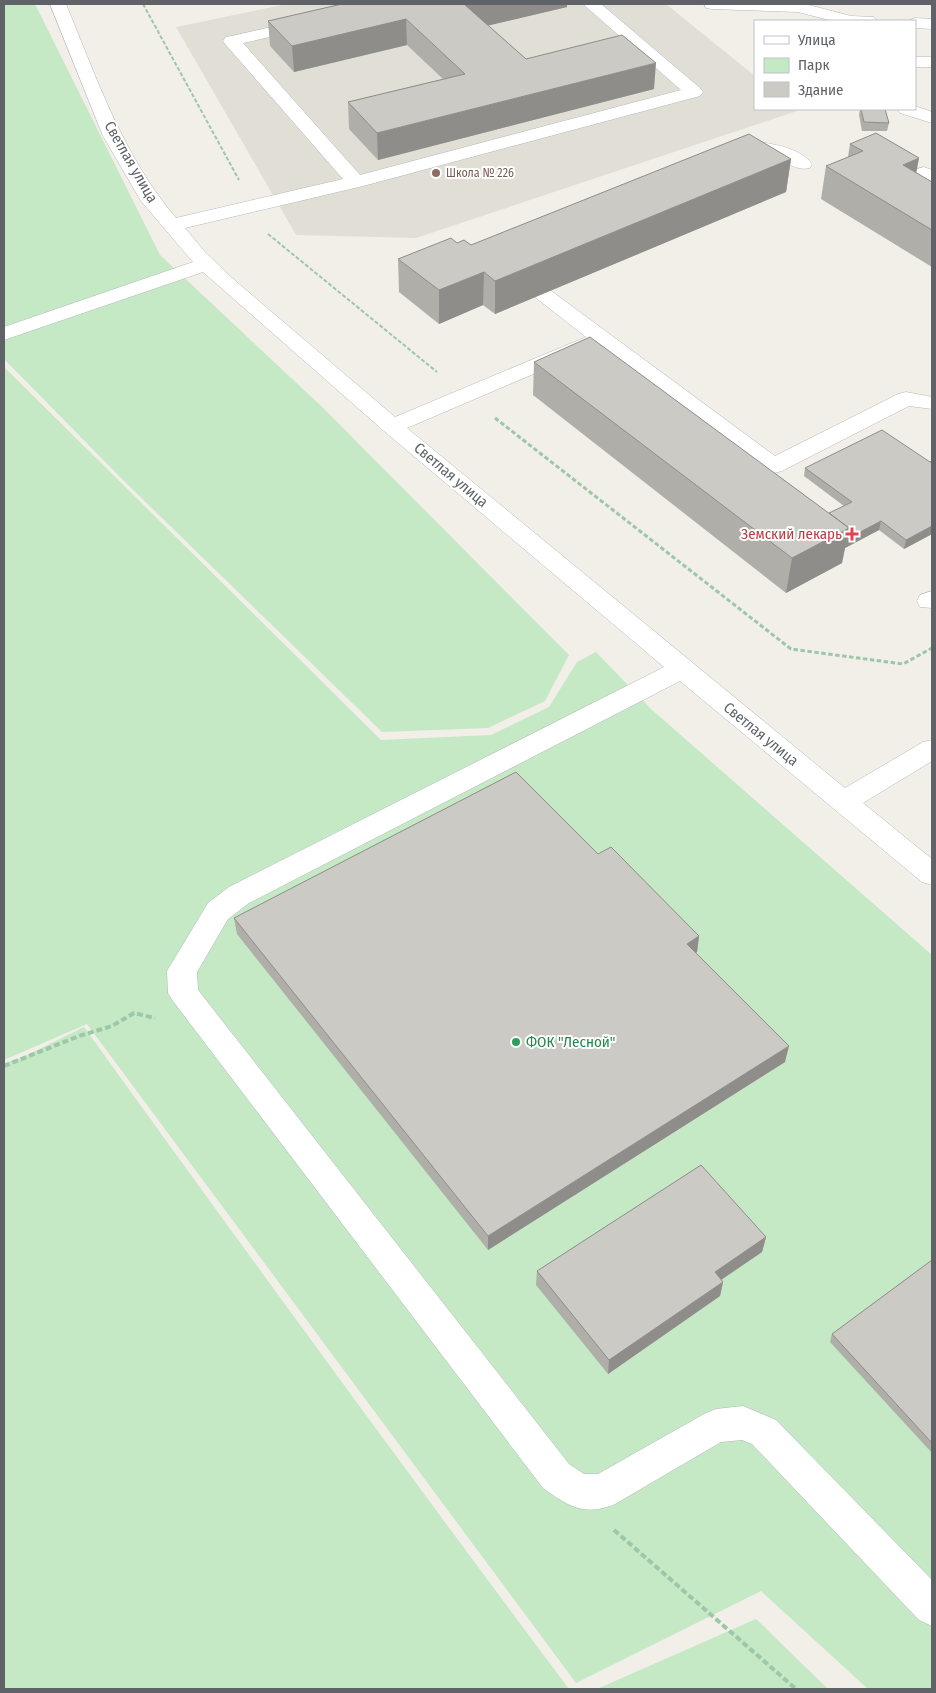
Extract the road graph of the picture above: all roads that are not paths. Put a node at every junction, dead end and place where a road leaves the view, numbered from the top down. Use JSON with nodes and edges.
{"nodes":[{"id":1,"x":58,"y":4,"type":"edge"},
{"id":2,"x":591,"y":4,"type":"edge"},
{"id":3,"x":712,"y":4,"type":"edge"},
{"id":4,"x":848,"y":4,"type":"edge"},
{"id":5,"x":797,"y":5,"type":"edge"},
{"id":6,"x":848,"y":20,"type":"edge"},
{"id":7,"x":851,"y":20,"type":"edge"},
{"id":8,"x":318,"y":21,"type":"edge"},
{"id":9,"x":916,"y":23,"type":"edge"},
{"id":10,"x":932,"y":24,"type":"edge"},
{"id":11,"x":909,"y":110,"type":"edge"},
{"id":12,"x":932,"y":118,"type":"edge"},
{"id":13,"x":714,"y":158,"type":"edge"},
{"id":14,"x":803,"y":164,"type":"dead end"},
{"id":15,"x":356,"y":182,"type":"junction"},
{"id":16,"x":172,"y":225,"type":"junction"},
{"id":17,"x":206,"y":264,"type":"junction"},
{"id":18,"x":543,"y":294,"type":"edge"},
{"id":19,"x":4,"y":334,"type":"edge"},
{"id":20,"x":601,"y":338,"type":"junction"},
{"id":21,"x":932,"y":403,"type":"edge"},
{"id":22,"x":392,"y":426,"type":"junction"},
{"id":23,"x":682,"y":669,"type":"junction"},
{"id":24,"x":932,"y":749,"type":"edge"},
{"id":25,"x":844,"y":802,"type":"junction"},
{"id":26,"x":932,"y":874,"type":"edge"},
{"id":27,"x":932,"y":1607,"type":"edge"}],
"edges":[{"from":1,"to":16,"type":"street","name":"Светлая улица"},
{"from":2,"to":15,"type":"street"},
{"from":3,"to":5,"type":"street"},
{"from":4,"to":7,"type":"street"},
{"from":5,"to":6,"type":"street"},
{"from":8,"to":15,"type":"street"},
{"from":9,"to":10,"type":"street"},
{"from":11,"to":12,"type":"street"},
{"from":13,"to":14,"type":"street"},
{"from":15,"to":16,"type":"street"},
{"from":16,"to":17,"type":"street","name":"Светлая улица"},
{"from":17,"to":19,"type":"street"},
{"from":17,"to":22,"type":"street","name":"Светлая улица"},
{"from":18,"to":20,"type":"street"},
{"from":20,"to":21,"type":"street"},
{"from":20,"to":22,"type":"street"},
{"from":22,"to":23,"type":"street","name":"Светлая улица"},
{"from":23,"to":25,"type":"street","name":"Светлая улица"},
{"from":23,"to":27,"type":"street"},
{"from":24,"to":25,"type":"street"},
{"from":25,"to":26,"type":"street","name":"Светлая улица"}]}
